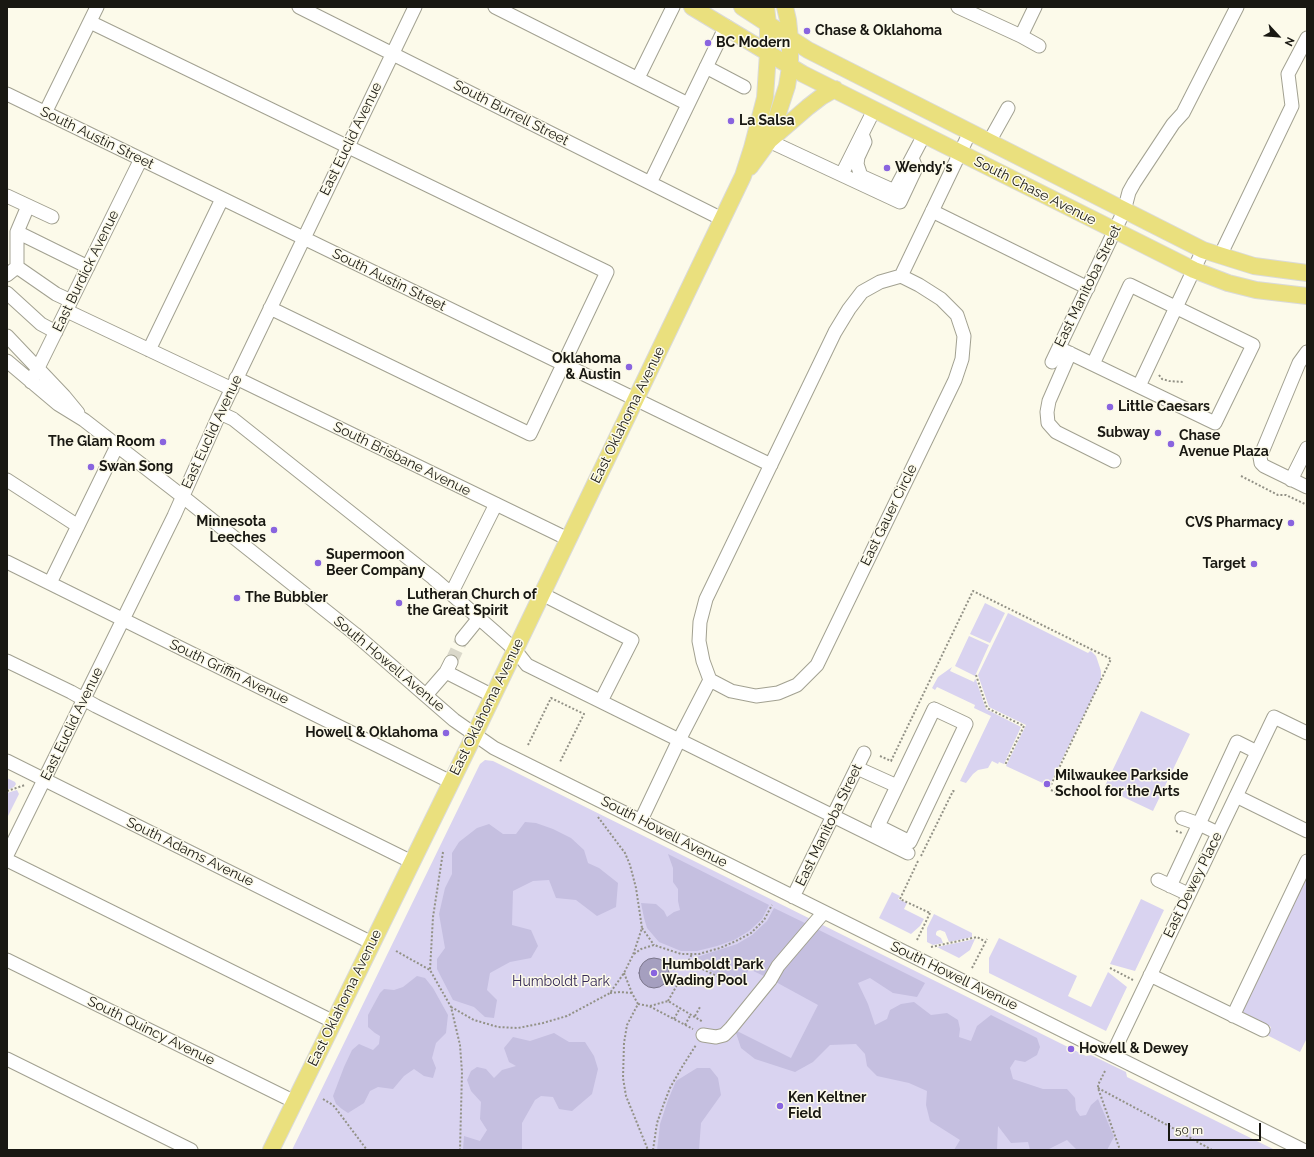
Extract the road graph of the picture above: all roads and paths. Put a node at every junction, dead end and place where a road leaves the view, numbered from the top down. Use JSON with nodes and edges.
{"nodes":[{"id":1,"x":97,"y":7,"type":"edge"},
{"id":2,"x":299,"y":7,"type":"edge"},
{"id":3,"x":415,"y":7,"type":"edge"},
{"id":4,"x":495,"y":7,"type":"edge"},
{"id":5,"x":673,"y":7,"type":"edge"},
{"id":6,"x":692,"y":7,"type":"edge"},
{"id":7,"x":742,"y":7,"type":"edge"},
{"id":8,"x":766,"y":7,"type":"edge"},
{"id":9,"x":785,"y":7,"type":"edge"},
{"id":10,"x":958,"y":7,"type":"edge"},
{"id":11,"x":1035,"y":7,"type":"edge"},
{"id":12,"x":1232,"y":9,"type":"edge"},
{"id":13,"x":90,"y":22,"type":"junction"},
{"id":14,"x":768,"y":24,"type":"junction"},
{"id":15,"x":726,"y":26,"type":"junction"},
{"id":16,"x":1021,"y":36,"type":"junction"},
{"id":17,"x":1307,"y":38,"type":"edge"},
{"id":18,"x":790,"y":39,"type":"junction"},
{"id":19,"x":1039,"y":46,"type":"dead end"},
{"id":20,"x":768,"y":53,"type":"junction"},
{"id":21,"x":393,"y":54,"type":"junction"},
{"id":22,"x":706,"y":67,"type":"junction"},
{"id":23,"x":790,"y":67,"type":"junction"},
{"id":24,"x":638,"y":78,"type":"junction"},
{"id":25,"x":744,"y":87,"type":"dead end"},
{"id":26,"x":885,"y":88,"type":"junction"},
{"id":27,"x":835,"y":89,"type":"junction"},
{"id":28,"x":7,"y":94,"type":"edge"},
{"id":29,"x":688,"y":104,"type":"junction"},
{"id":30,"x":1008,"y":108,"type":"dead end"},
{"id":31,"x":874,"y":110,"type":"junction"},
{"id":32,"x":45,"y":113,"type":"junction"},
{"id":33,"x":970,"y":132,"type":"junction"},
{"id":34,"x":862,"y":134,"type":"junction"},
{"id":35,"x":924,"y":135,"type":"junction"},
{"id":36,"x":769,"y":141,"type":"junction"},
{"id":37,"x":989,"y":142,"type":"junction"},
{"id":38,"x":348,"y":147,"type":"junction"},
{"id":39,"x":959,"y":153,"type":"junction"},
{"id":40,"x":912,"y":158,"type":"junction"},
{"id":41,"x":141,"y":159,"type":"junction"},
{"id":42,"x":842,"y":174,"type":"junction"},
{"id":43,"x":743,"y":176,"type":"junction"},
{"id":44,"x":650,"y":183,"type":"junction"},
{"id":45,"x":7,"y":196,"type":"edge"},
{"id":46,"x":222,"y":199,"type":"junction"},
{"id":47,"x":28,"y":206,"type":"junction"},
{"id":48,"x":1124,"y":210,"type":"junction"},
{"id":49,"x":932,"y":211,"type":"junction"},
{"id":50,"x":52,"y":217,"type":"dead end"},
{"id":51,"x":722,"y":219,"type":"junction"},
{"id":52,"x":1114,"y":231,"type":"junction"},
{"id":53,"x":17,"y":232,"type":"junction"},
{"id":54,"x":304,"y":238,"type":"junction"},
{"id":55,"x":1203,"y":250,"type":"junction"},
{"id":56,"x":1220,"y":256,"type":"junction"},
{"id":57,"x":88,"y":266,"type":"junction"},
{"id":58,"x":1194,"y":270,"type":"junction"},
{"id":59,"x":12,"y":271,"type":"edge"},
{"id":60,"x":1307,"y":273,"type":"edge"},
{"id":61,"x":901,"y":276,"type":"junction"},
{"id":62,"x":1088,"y":288,"type":"junction"},
{"id":63,"x":7,"y":293,"type":"edge"},
{"id":64,"x":1307,"y":296,"type":"edge"},
{"id":65,"x":69,"y":306,"type":"junction"},
{"id":66,"x":1176,"y":307,"type":"junction"},
{"id":67,"x":270,"y":308,"type":"junction"},
{"id":68,"x":56,"y":332,"type":"junction"},
{"id":69,"x":7,"y":336,"type":"edge"},
{"id":70,"x":150,"y":350,"type":"junction"},
{"id":71,"x":1064,"y":351,"type":"junction"},
{"id":72,"x":1307,"y":352,"type":"edge"},
{"id":73,"x":7,"y":361,"type":"edge"},
{"id":74,"x":1052,"y":362,"type":"dead end"},
{"id":75,"x":563,"y":364,"type":"junction"},
{"id":76,"x":1093,"y":364,"type":"junction"},
{"id":77,"x":38,"y":370,"type":"junction"},
{"id":78,"x":1156,"y":371,"type":"dead end"},
{"id":79,"x":32,"y":382,"type":"junction"},
{"id":80,"x":1184,"y":382,"type":"dead end"},
{"id":81,"x":234,"y":383,"type":"junction"},
{"id":82,"x":1139,"y":386,"type":"junction"},
{"id":83,"x":635,"y":399,"type":"junction"},
{"id":84,"x":220,"y":412,"type":"junction"},
{"id":85,"x":84,"y":420,"type":"junction"},
{"id":86,"x":117,"y":446,"type":"junction"},
{"id":87,"x":1307,"y":448,"type":"edge"},
{"id":88,"x":1114,"y":461,"type":"dead end"},
{"id":89,"x":771,"y":465,"type":"junction"},
{"id":90,"x":1241,"y":476,"type":"dead end"},
{"id":91,"x":7,"y":480,"type":"edge"},
{"id":92,"x":1291,"y":480,"type":"junction"},
{"id":93,"x":1307,"y":487,"type":"edge"},
{"id":94,"x":182,"y":496,"type":"junction"},
{"id":95,"x":496,"y":504,"type":"junction"},
{"id":96,"x":1307,"y":505,"type":"edge"},
{"id":97,"x":78,"y":526,"type":"junction"},
{"id":98,"x":568,"y":539,"type":"junction"},
{"id":99,"x":7,"y":562,"type":"edge"},
{"id":100,"x":50,"y":583,"type":"junction"},
{"id":101,"x":452,"y":594,"type":"junction"},
{"id":102,"x":542,"y":594,"type":"junction"},
{"id":103,"x":479,"y":618,"type":"junction"},
{"id":104,"x":123,"y":620,"type":"junction"},
{"id":105,"x":462,"y":639,"type":"tunnel mouth"},
{"id":106,"x":515,"y":650,"type":"junction"},
{"id":107,"x":7,"y":661,"type":"edge"},
{"id":108,"x":976,"y":675,"type":"dead end"},
{"id":109,"x":710,"y":680,"type":"junction"},
{"id":110,"x":426,"y":695,"type":"junction"},
{"id":111,"x":493,"y":696,"type":"junction"},
{"id":112,"x":84,"y":700,"type":"junction"},
{"id":113,"x":601,"y":701,"type":"junction"},
{"id":114,"x":1307,"y":733,"type":"edge"},
{"id":115,"x":474,"y":734,"type":"junction"},
{"id":116,"x":679,"y":740,"type":"junction"},
{"id":117,"x":528,"y":745,"type":"dead end"},
{"id":118,"x":1257,"y":752,"type":"junction"},
{"id":119,"x":864,"y":753,"type":"dead end"},
{"id":120,"x":880,"y":756,"type":"dead end"},
{"id":121,"x":7,"y":761,"type":"edge"},
{"id":122,"x":560,"y":762,"type":"dead end"},
{"id":123,"x":1005,"y":765,"type":"dead end"},
{"id":124,"x":857,"y":768,"type":"junction"},
{"id":125,"x":44,"y":780,"type":"junction"},
{"id":126,"x":451,"y":782,"type":"junction"},
{"id":127,"x":25,"y":785,"type":"dead end"},
{"id":128,"x":897,"y":786,"type":"junction"},
{"id":129,"x":7,"y":791,"type":"edge"},
{"id":130,"x":955,"y":792,"type":"dead end"},
{"id":131,"x":1061,"y":795,"type":"dead end"},
{"id":132,"x":1236,"y":796,"type":"junction"},
{"id":133,"x":833,"y":816,"type":"junction"},
{"id":134,"x":598,"y":817,"type":"dead end"},
{"id":135,"x":1182,"y":818,"type":"dead end"},
{"id":136,"x":640,"y":820,"type":"junction"},
{"id":137,"x":1199,"y":824,"type":"junction"},
{"id":138,"x":1176,"y":831,"type":"dead end"},
{"id":139,"x":1307,"y":831,"type":"edge"},
{"id":140,"x":1182,"y":833,"type":"dead end"},
{"id":141,"x":1218,"y":833,"type":"junction"},
{"id":142,"x":443,"y":852,"type":"dead end"},
{"id":143,"x":908,"y":853,"type":"dead end"},
{"id":144,"x":7,"y":855,"type":"edge"},
{"id":145,"x":7,"y":860,"type":"edge"},
{"id":146,"x":1307,"y":861,"type":"edge"},
{"id":147,"x":412,"y":862,"type":"junction"},
{"id":148,"x":1158,"y":880,"type":"dead end"},
{"id":149,"x":1170,"y":886,"type":"junction"},
{"id":150,"x":1188,"y":894,"type":"junction"},
{"id":151,"x":793,"y":897,"type":"junction"},
{"id":152,"x":772,"y":904,"type":"dead end"},
{"id":153,"x":824,"y":912,"type":"junction"},
{"id":154,"x":642,"y":928,"type":"junction"},
{"id":155,"x":988,"y":939,"type":"dead end"},
{"id":156,"x":917,"y":940,"type":"dead end"},
{"id":157,"x":986,"y":942,"type":"junction"},
{"id":158,"x":372,"y":943,"type":"junction"},
{"id":159,"x":654,"y":945,"type":"junction"},
{"id":160,"x":931,"y":947,"type":"dead end"},
{"id":161,"x":396,"y":951,"type":"dead end"},
{"id":162,"x":692,"y":954,"type":"junction"},
{"id":163,"x":633,"y":955,"type":"junction"},
{"id":164,"x":7,"y":960,"type":"edge"},
{"id":165,"x":972,"y":968,"type":"dead end"},
{"id":166,"x":1110,"y":968,"type":"dead end"},
{"id":167,"x":430,"y":970,"type":"junction"},
{"id":168,"x":624,"y":973,"type":"junction"},
{"id":169,"x":1150,"y":975,"type":"junction"},
{"id":170,"x":723,"y":979,"type":"dead end"},
{"id":171,"x":680,"y":980,"type":"dead end"},
{"id":172,"x":1133,"y":980,"type":"dead end"},
{"id":173,"x":610,"y":993,"type":"junction"},
{"id":174,"x":632,"y":993,"type":"junction"},
{"id":175,"x":668,"y":1001,"type":"junction"},
{"id":176,"x":638,"y":1004,"type":"junction"},
{"id":177,"x":650,"y":1006,"type":"junction"},
{"id":178,"x":700,"y":1007,"type":"dead end"},
{"id":179,"x":451,"y":1008,"type":"junction"},
{"id":180,"x":680,"y":1008,"type":"junction"},
{"id":181,"x":691,"y":1014,"type":"junction"},
{"id":182,"x":695,"y":1016,"type":"junction"},
{"id":183,"x":1233,"y":1016,"type":"junction"},
{"id":184,"x":673,"y":1019,"type":"junction"},
{"id":185,"x":334,"y":1022,"type":"junction"},
{"id":186,"x":685,"y":1025,"type":"junction"},
{"id":187,"x":704,"y":1029,"type":"junction"},
{"id":188,"x":1263,"y":1030,"type":"dead end"},
{"id":189,"x":1112,"y":1055,"type":"junction"},
{"id":190,"x":7,"y":1059,"type":"edge"},
{"id":191,"x":1105,"y":1071,"type":"dead end"},
{"id":192,"x":1098,"y":1088,"type":"junction"},
{"id":193,"x":323,"y":1099,"type":"dead end"},
{"id":194,"x":295,"y":1102,"type":"junction"},
{"id":195,"x":191,"y":1150,"type":"edge"},
{"id":196,"x":271,"y":1150,"type":"edge"},
{"id":197,"x":367,"y":1150,"type":"edge"},
{"id":198,"x":460,"y":1150,"type":"edge"},
{"id":199,"x":648,"y":1150,"type":"edge"},
{"id":200,"x":652,"y":1150,"type":"edge"},
{"id":201,"x":1120,"y":1150,"type":"edge"},
{"id":202,"x":1212,"y":1150,"type":"edge"},
{"id":203,"x":1303,"y":1150,"type":"edge"}],
"edges":[{"from":1,"to":13,"type":"street"},
{"from":2,"to":21,"type":"street","name":"South Burrell Street"},
{"from":3,"to":21,"type":"street","name":"East Euclid Avenue"},
{"from":4,"to":24,"type":"street"},
{"from":5,"to":24,"type":"street"},
{"from":6,"to":15,"type":"main road","name":"South Chase Avenue"},
{"from":7,"to":14,"type":"main road","name":"South Chase Avenue"},
{"from":8,"to":14,"type":"main road","name":"East Oklahoma Avenue"},
{"from":9,"to":18,"type":"main road","name":"East Oklahoma Avenue"},
{"from":10,"to":16,"type":"street"},
{"from":11,"to":16,"type":"street"},
{"from":12,"to":48,"type":"street","name":"East Manitoba Street"},
{"from":13,"to":32,"type":"street"},
{"from":13,"to":38,"type":"street"},
{"from":14,"to":18,"type":"main road","name":"South Chase Avenue"},
{"from":14,"to":20,"type":"main road","name":"East Oklahoma Avenue"},
{"from":15,"to":20,"type":"main road","name":"South Chase Avenue"},
{"from":15,"to":22,"type":"street"},
{"from":16,"to":19,"type":"street"},
{"from":17,"to":56,"type":"street"},
{"from":18,"to":23,"type":"main road","name":"East Oklahoma Avenue"},
{"from":18,"to":26,"type":"main road","name":"South Chase Avenue"},
{"from":20,"to":23,"type":"main road","name":"South Chase Avenue"},
{"from":20,"to":43,"type":"main road","name":"East Oklahoma Avenue"},
{"from":21,"to":38,"type":"street","name":"East Euclid Avenue"},
{"from":21,"to":44,"type":"street","name":"South Burrell Street"},
{"from":22,"to":25,"type":"street"},
{"from":22,"to":29,"type":"street"},
{"from":23,"to":27,"type":"main road","name":"South Chase Avenue"},
{"from":23,"to":36,"type":"main road","name":"East Oklahoma Avenue"},
{"from":24,"to":29,"type":"street"},
{"from":26,"to":31,"type":"main road"},
{"from":26,"to":33,"type":"main road","name":"South Chase Avenue"},
{"from":27,"to":31,"type":"main road","name":"South Chase Avenue"},
{"from":27,"to":36,"type":"main road"},
{"from":28,"to":32,"type":"street","name":"South Austin Street"},
{"from":29,"to":44,"type":"street"},
{"from":30,"to":37,"type":"street"},
{"from":31,"to":34,"type":"street"},
{"from":31,"to":35,"type":"main road","name":"South Chase Avenue"},
{"from":32,"to":41,"type":"street","name":"South Austin Street"},
{"from":33,"to":37,"type":"main road","name":"South Chase Avenue"},
{"from":33,"to":39,"type":"street"},
{"from":34,"to":40,"type":"street"},
{"from":34,"to":42,"type":"street"},
{"from":35,"to":39,"type":"main road","name":"South Chase Avenue"},
{"from":35,"to":40,"type":"street"},
{"from":36,"to":42,"type":"street"},
{"from":36,"to":43,"type":"main road","name":"East Oklahoma Avenue"},
{"from":37,"to":48,"type":"main road","name":"South Chase Avenue"},
{"from":38,"to":54,"type":"street","name":"East Euclid Avenue"},
{"from":38,"to":75,"type":"street"},
{"from":39,"to":49,"type":"street"},
{"from":39,"to":52,"type":"main road","name":"South Chase Avenue"},
{"from":40,"to":42,"type":"street"},
{"from":41,"to":46,"type":"street","name":"South Austin Street"},
{"from":41,"to":57,"type":"street","name":"East Burdick Avenue"},
{"from":43,"to":51,"type":"main road","name":"East Oklahoma Avenue"},
{"from":44,"to":51,"type":"street","name":"South Burrell Street"},
{"from":45,"to":47,"type":"street"},
{"from":46,"to":54,"type":"street","name":"South Austin Street"},
{"from":46,"to":70,"type":"street"},
{"from":47,"to":50,"type":"street"},
{"from":47,"to":53,"type":"street"},
{"from":48,"to":52,"type":"street","name":"East Manitoba Street"},
{"from":48,"to":55,"type":"main road","name":"South Chase Avenue"},
{"from":49,"to":61,"type":"street"},
{"from":49,"to":62,"type":"street"},
{"from":51,"to":83,"type":"main road","name":"East Oklahoma Avenue"},
{"from":52,"to":58,"type":"main road","name":"South Chase Avenue"},
{"from":52,"to":62,"type":"street","name":"East Manitoba Street"},
{"from":53,"to":57,"type":"street"},
{"from":53,"to":59,"type":"street"},
{"from":54,"to":67,"type":"street","name":"East Euclid Avenue"},
{"from":54,"to":75,"type":"street","name":"South Austin Street"},
{"from":55,"to":56,"type":"main road","name":"South Chase Avenue"},
{"from":55,"to":58,"type":"street"},
{"from":56,"to":60,"type":"main road","name":"South Chase Avenue"},
{"from":57,"to":65,"type":"street","name":"East Burdick Avenue"},
{"from":58,"to":64,"type":"main road","name":"South Chase Avenue"},
{"from":58,"to":66,"type":"street"},
{"from":59,"to":65,"type":"street","name":"South Brisbane Avenue"},
{"from":61,"to":89,"type":"street"},
{"from":61,"to":109,"type":"street","name":"East Gauer Circle"},
{"from":62,"to":71,"type":"street","name":"East Manitoba Street"},
{"from":63,"to":68,"type":"street"},
{"from":65,"to":68,"type":"street","name":"East Burdick Avenue"},
{"from":65,"to":70,"type":"street","name":"South Brisbane Avenue"},
{"from":66,"to":76,"type":"street"},
{"from":66,"to":82,"type":"street"},
{"from":66,"to":82,"type":"street"},
{"from":67,"to":75,"type":"street"},
{"from":67,"to":81,"type":"street","name":"East Euclid Avenue"},
{"from":68,"to":77,"type":"street","name":"East Burdick Avenue"},
{"from":69,"to":77,"type":"street","name":"South Howell Avenue"},
{"from":70,"to":81,"type":"street","name":"South Brisbane Avenue"},
{"from":71,"to":74,"type":"street","name":"East Manitoba Street"},
{"from":71,"to":76,"type":"street"},
{"from":71,"to":88,"type":"street"},
{"from":72,"to":92,"type":"street"},
{"from":73,"to":79,"type":"street","name":"South Howell Avenue"},
{"from":75,"to":83,"type":"street","name":"South Austin Street"},
{"from":76,"to":82,"type":"street"},
{"from":77,"to":79,"type":"street","name":"East Burdick Avenue"},
{"from":77,"to":85,"type":"street","name":"South Howell Avenue"},
{"from":78,"to":80,"type":"path"},
{"from":79,"to":85,"type":"street","name":"South Howell Avenue"},
{"from":81,"to":84,"type":"street","name":"East Euclid Avenue"},
{"from":81,"to":95,"type":"street","name":"South Brisbane Avenue"},
{"from":83,"to":89,"type":"street","name":"South Austin Street"},
{"from":83,"to":98,"type":"main road","name":"East Oklahoma Avenue"},
{"from":84,"to":94,"type":"street","name":"East Euclid Avenue"},
{"from":84,"to":101,"type":"street"},
{"from":85,"to":86,"type":"street","name":"South Howell Avenue"},
{"from":86,"to":94,"type":"street","name":"South Howell Avenue"},
{"from":86,"to":97,"type":"street"},
{"from":87,"to":92,"type":"street"},
{"from":89,"to":109,"type":"street"},
{"from":90,"to":96,"type":"path"},
{"from":91,"to":97,"type":"street"},
{"from":92,"to":93,"type":"street"},
{"from":94,"to":104,"type":"street","name":"East Euclid Avenue"},
{"from":94,"to":110,"type":"street","name":"South Howell Avenue"},
{"from":95,"to":98,"type":"street","name":"South Brisbane Avenue"},
{"from":95,"to":101,"type":"street"},
{"from":97,"to":100,"type":"street"},
{"from":98,"to":102,"type":"main road","name":"East Oklahoma Avenue"},
{"from":99,"to":100,"type":"street","name":"South Griffin Avenue"},
{"from":100,"to":104,"type":"street","name":"South Griffin Avenue"},
{"from":101,"to":103,"type":"street"},
{"from":102,"to":106,"type":"main road","name":"East Oklahoma Avenue"},
{"from":102,"to":113,"type":"street"},
{"from":103,"to":105,"type":"street"},
{"from":103,"to":106,"type":"street"},
{"from":104,"to":112,"type":"street","name":"East Euclid Avenue"},
{"from":104,"to":126,"type":"street","name":"South Griffin Avenue"},
{"from":106,"to":111,"type":"main road","name":"East Oklahoma Avenue"},
{"from":106,"to":113,"type":"street"},
{"from":107,"to":112,"type":"street"},
{"from":108,"to":123,"type":"path"},
{"from":109,"to":116,"type":"street"},
{"from":110,"to":111,"type":"street"},
{"from":110,"to":115,"type":"street","name":"South Howell Avenue"},
{"from":111,"to":115,"type":"main road","name":"East Oklahoma Avenue"},
{"from":112,"to":125,"type":"street","name":"East Euclid Avenue"},
{"from":112,"to":147,"type":"street"},
{"from":113,"to":116,"type":"street"},
{"from":114,"to":118,"type":"street","name":"East Dewey Place"},
{"from":115,"to":126,"type":"main road","name":"East Oklahoma Avenue"},
{"from":115,"to":136,"type":"street","name":"South Howell Avenue"},
{"from":116,"to":133,"type":"street"},
{"from":116,"to":136,"type":"street"},
{"from":117,"to":122,"type":"path"},
{"from":118,"to":132,"type":"street","name":"East Dewey Place"},
{"from":118,"to":137,"type":"street"},
{"from":119,"to":124,"type":"street","name":"East Manitoba Street"},
{"from":120,"to":131,"type":"path"},
{"from":121,"to":125,"type":"street","name":"South Adams Avenue"},
{"from":124,"to":128,"type":"street"},
{"from":124,"to":133,"type":"street","name":"East Manitoba Street"},
{"from":125,"to":144,"type":"street","name":"East Euclid Avenue"},
{"from":125,"to":158,"type":"street","name":"South Adams Avenue"},
{"from":126,"to":147,"type":"main road","name":"East Oklahoma Avenue"},
{"from":127,"to":129,"type":"path"},
{"from":128,"to":128,"type":"street"},
{"from":130,"to":156,"type":"path"},
{"from":132,"to":139,"type":"street"},
{"from":132,"to":141,"type":"street","name":"East Dewey Place"},
{"from":133,"to":143,"type":"street"},
{"from":133,"to":151,"type":"street","name":"East Manitoba Street"},
{"from":134,"to":154,"type":"path"},
{"from":135,"to":137,"type":"street"},
{"from":136,"to":151,"type":"street","name":"South Howell Avenue"},
{"from":137,"to":141,"type":"street"},
{"from":137,"to":149,"type":"street"},
{"from":138,"to":140,"type":"path"},
{"from":141,"to":150,"type":"street","name":"East Dewey Place"},
{"from":142,"to":167,"type":"path"},
{"from":145,"to":185,"type":"street"},
{"from":146,"to":183,"type":"street"},
{"from":147,"to":158,"type":"main road","name":"East Oklahoma Avenue"},
{"from":148,"to":149,"type":"street"},
{"from":149,"to":150,"type":"street"},
{"from":150,"to":169,"type":"street","name":"East Dewey Place"},
{"from":151,"to":153,"type":"street","name":"South Howell Avenue"},
{"from":152,"to":162,"type":"path"},
{"from":153,"to":187,"type":"street"},
{"from":153,"to":189,"type":"street","name":"South Howell Avenue"},
{"from":154,"to":159,"type":"path"},
{"from":154,"to":163,"type":"path"},
{"from":155,"to":157,"type":"path"},
{"from":157,"to":160,"type":"path"},
{"from":157,"to":165,"type":"path"},
{"from":158,"to":185,"type":"main road","name":"East Oklahoma Avenue"},
{"from":159,"to":162,"type":"path"},
{"from":159,"to":163,"type":"path"},
{"from":161,"to":167,"type":"path"},
{"from":162,"to":170,"type":"path"},
{"from":163,"to":168,"type":"path"},
{"from":164,"to":194,"type":"street","name":"South Quincy Avenue"},
{"from":166,"to":172,"type":"path"},
{"from":167,"to":179,"type":"path"},
{"from":168,"to":173,"type":"path"},
{"from":168,"to":174,"type":"path"},
{"from":169,"to":183,"type":"street"},
{"from":169,"to":189,"type":"street","name":"East Dewey Place"},
{"from":171,"to":175,"type":"path"},
{"from":173,"to":174,"type":"path"},
{"from":173,"to":179,"type":"path"},
{"from":174,"to":176,"type":"path"},
{"from":175,"to":177,"type":"path"},
{"from":175,"to":180,"type":"path"},
{"from":176,"to":177,"type":"path"},
{"from":176,"to":199,"type":"path"},
{"from":177,"to":184,"type":"path"},
{"from":178,"to":182,"type":"path"},
{"from":179,"to":198,"type":"path"},
{"from":180,"to":181,"type":"path"},
{"from":180,"to":184,"type":"path"},
{"from":181,"to":182,"type":"path"},
{"from":181,"to":186,"type":"path"},
{"from":182,"to":187,"type":"path"},
{"from":183,"to":188,"type":"street"},
{"from":184,"to":186,"type":"path"},
{"from":185,"to":194,"type":"main road","name":"East Oklahoma Avenue"},
{"from":186,"to":187,"type":"path"},
{"from":187,"to":200,"type":"path"},
{"from":189,"to":203,"type":"street","name":"South Howell Avenue"},
{"from":190,"to":195,"type":"street"},
{"from":191,"to":192,"type":"path"},
{"from":192,"to":201,"type":"path"},
{"from":192,"to":202,"type":"path"},
{"from":193,"to":197,"type":"path"},
{"from":194,"to":196,"type":"main road","name":"East Oklahoma Avenue"}]}
